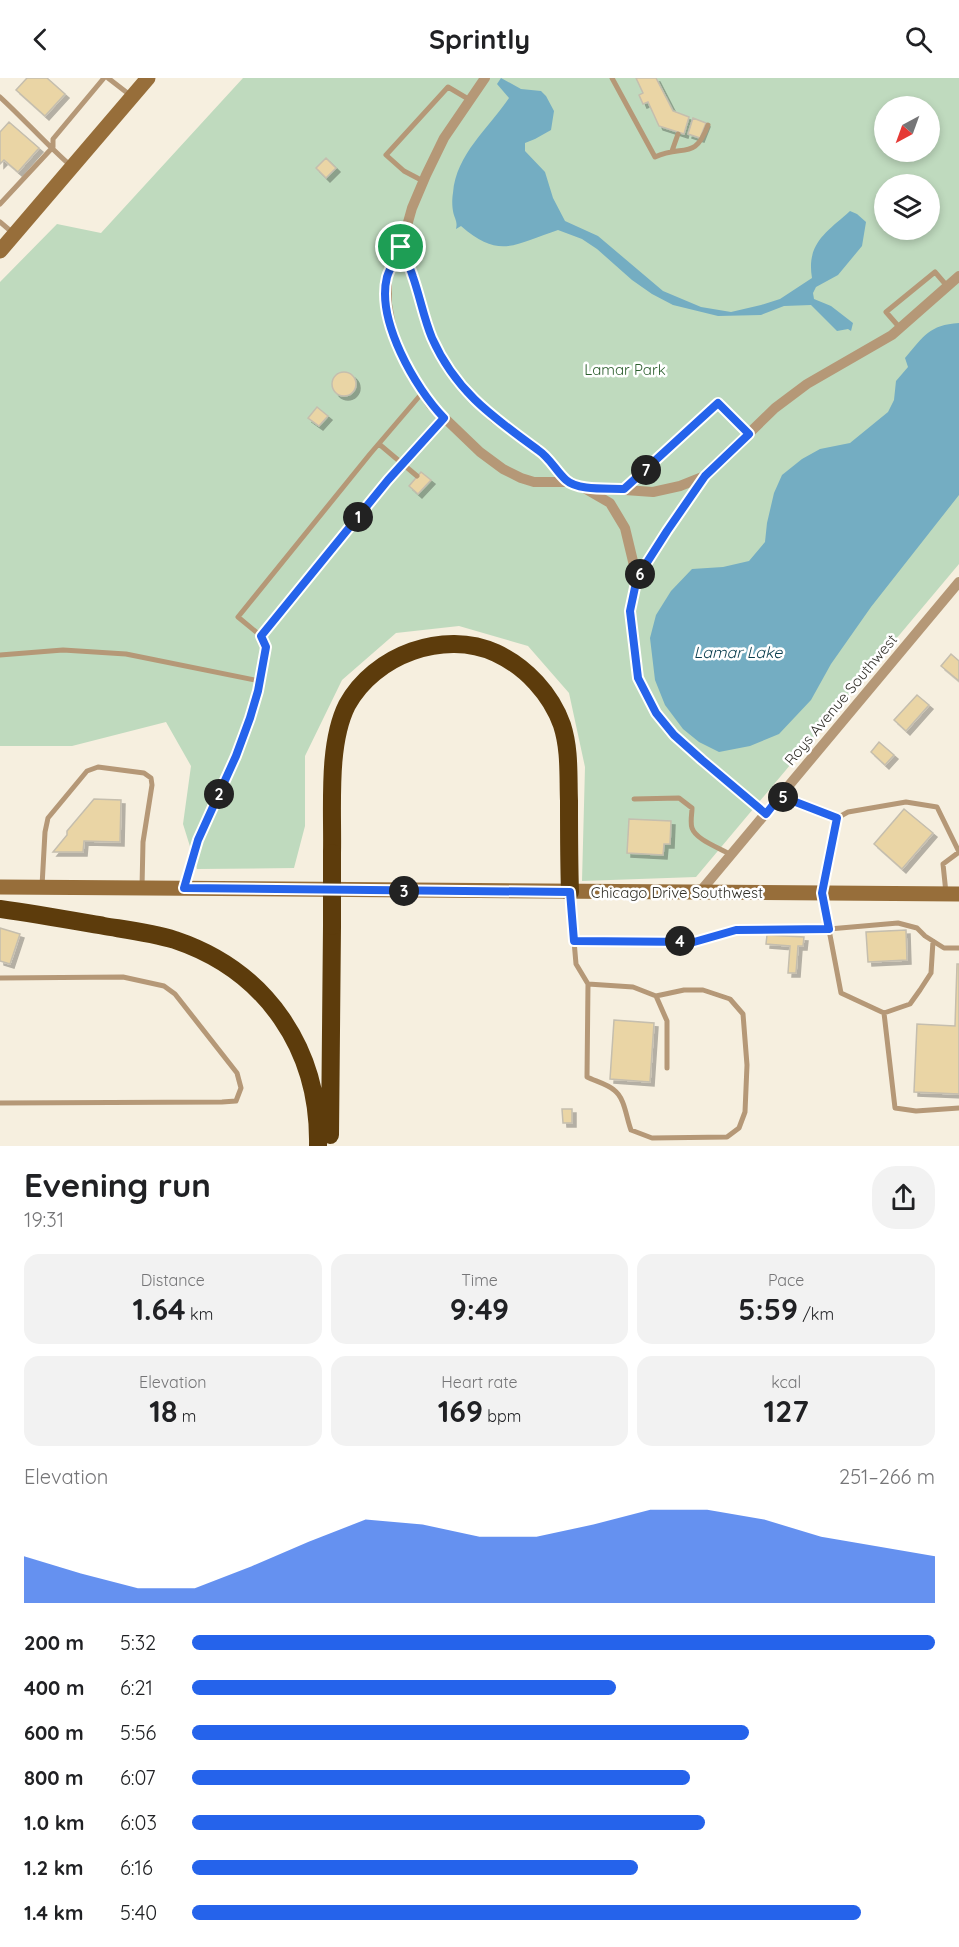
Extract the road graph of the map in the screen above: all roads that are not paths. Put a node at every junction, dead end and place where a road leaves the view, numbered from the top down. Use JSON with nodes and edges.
{"nodes":[{"id":1,"x":106,"y":78,"type":"edge"},
{"id":2,"x":148,"y":78,"type":"edge"},
{"id":3,"x":485,"y":78,"type":"edge"},
{"id":4,"x":612,"y":78,"type":"edge"},
{"id":5,"x":0,"y":97,"type":"edge"},
{"id":6,"x":132,"y":97,"type":"junction"},
{"id":7,"x":470,"y":100,"type":"junction"},
{"id":8,"x":708,"y":125,"type":"dead end"},
{"id":9,"x":678,"y":134,"type":"dead end"},
{"id":10,"x":51,"y":149,"type":"junction"},
{"id":11,"x":672,"y":151,"type":"junction"},
{"id":12,"x":72,"y":167,"type":"junction"},
{"id":13,"x":423,"y":181,"type":"junction"},
{"id":14,"x":0,"y":204,"type":"edge"},
{"id":15,"x":0,"y":222,"type":"edge"},
{"id":16,"x":15,"y":234,"type":"junction"},
{"id":17,"x":401,"y":247,"type":"junction"},
{"id":18,"x":0,"y":251,"type":"edge"},
{"id":19,"x":959,"y":276,"type":"edge"},
{"id":20,"x":948,"y":288,"type":"junction"},
{"id":21,"x":900,"y":328,"type":"junction"},
{"id":22,"x":423,"y":392,"type":"junction"},
{"id":23,"x":444,"y":418,"type":"junction"},
{"id":24,"x":749,"y":434,"type":"junction"},
{"id":25,"x":380,"y":444,"type":"junction"},
{"id":26,"x":403,"y":463,"type":"junction"},
{"id":27,"x":417,"y":476,"type":"dead end"},
{"id":28,"x":705,"y":476,"type":"junction"},
{"id":29,"x":567,"y":482,"type":"junction"},
{"id":30,"x":583,"y":488,"type":"junction"},
{"id":31,"x":624,"y":489,"type":"junction"},
{"id":32,"x":637,"y":578,"type":"junction"},
{"id":33,"x":959,"y":582,"type":"edge"},
{"id":34,"x":261,"y":636,"type":"junction"},
{"id":35,"x":0,"y":655,"type":"edge"},
{"id":36,"x":260,"y":681,"type":"junction"},
{"id":37,"x":780,"y":796,"type":"junction"},
{"id":38,"x":634,"y":799,"type":"dead end"},
{"id":39,"x":766,"y":814,"type":"junction"},
{"id":40,"x":837,"y":818,"type":"junction"},
{"id":41,"x":959,"y":852,"type":"edge"},
{"id":42,"x":731,"y":855,"type":"junction"},
{"id":43,"x":0,"y":887,"type":"edge"},
{"id":44,"x":42,"y":887,"type":"junction"},
{"id":45,"x":142,"y":888,"type":"junction"},
{"id":46,"x":184,"y":888,"type":"junction"},
{"id":47,"x":570,"y":892,"type":"junction"},
{"id":48,"x":699,"y":893,"type":"junction"},
{"id":49,"x":822,"y":893,"type":"junction"},
{"id":50,"x":952,"y":894,"type":"edge"},
{"id":51,"x":0,"y":909,"type":"edge"},
{"id":52,"x":829,"y":929,"type":"junction"},
{"id":53,"x":574,"y":941,"type":"junction"},
{"id":54,"x":933,"y":941,"type":"junction"},
{"id":55,"x":959,"y":948,"type":"edge"},
{"id":56,"x":0,"y":978,"type":"edge"},
{"id":57,"x":588,"y":984,"type":"junction"},
{"id":58,"x":656,"y":996,"type":"junction"},
{"id":59,"x":884,"y":1013,"type":"junction"},
{"id":60,"x":667,"y":1068,"type":"dead end"},
{"id":61,"x":0,"y":1103,"type":"edge"},
{"id":62,"x":959,"y":1108,"type":"edge"},
{"id":63,"x":318,"y":1146,"type":"edge"},
{"id":64,"x":329,"y":1146,"type":"edge"}],
"edges":[{"from":1,"to":6,"type":"lane"},
{"from":1,"to":10,"type":"lane"},
{"from":2,"to":6,"type":"main road"},
{"from":3,"to":7,"type":"street"},
{"from":4,"to":11,"type":"lane"},
{"from":5,"to":10,"type":"lane"},
{"from":6,"to":12,"type":"main road"},
{"from":7,"to":13,"type":"street"},
{"from":7,"to":13,"type":"lane"},
{"from":8,"to":11,"type":"lane"},
{"from":9,"to":11,"type":"lane"},
{"from":10,"to":12,"type":"lane"},
{"from":10,"to":14,"type":"lane"},
{"from":12,"to":16,"type":"main road"},
{"from":13,"to":17,"type":"street"},
{"from":15,"to":16,"type":"lane"},
{"from":16,"to":18,"type":"main road"},
{"from":17,"to":22,"type":"street"},
{"from":17,"to":29,"type":"street"},
{"from":19,"to":20,"type":"street"},
{"from":20,"to":21,"type":"street"},
{"from":20,"to":21,"type":"lane"},
{"from":21,"to":24,"type":"street"},
{"from":22,"to":23,"type":"street"},
{"from":22,"to":25,"type":"lane"},
{"from":23,"to":26,"type":"lane"},
{"from":23,"to":29,"type":"street"},
{"from":24,"to":28,"type":"street"},
{"from":24,"to":31,"type":"lane"},
{"from":25,"to":26,"type":"lane"},
{"from":25,"to":34,"type":"lane"},
{"from":26,"to":27,"type":"lane"},
{"from":26,"to":34,"type":"lane"},
{"from":28,"to":31,"type":"street"},
{"from":28,"to":32,"type":"street"},
{"from":29,"to":30,"type":"street"},
{"from":30,"to":31,"type":"street"},
{"from":30,"to":32,"type":"street"},
{"from":32,"to":39,"type":"street"},
{"from":33,"to":37,"type":"street","name":"Roys Avenue Southwest"},
{"from":34,"to":36,"type":"lane"},
{"from":35,"to":36,"type":"lane"},
{"from":36,"to":46,"type":"lane"},
{"from":37,"to":39,"type":"street","name":"Roys Avenue Southwest"},
{"from":37,"to":40,"type":"lane"},
{"from":38,"to":42,"type":"lane"},
{"from":39,"to":42,"type":"street","name":"Roys Avenue Southwest"},
{"from":40,"to":41,"type":"lane"},
{"from":40,"to":49,"type":"lane"},
{"from":41,"to":50,"type":"lane"},
{"from":42,"to":48,"type":"street","name":"Roys Avenue Southwest"},
{"from":43,"to":44,"type":"main road","name":"Chicago Drive Southwest"},
{"from":44,"to":45,"type":"main road","name":"Chicago Drive Southwest"},
{"from":44,"to":45,"type":"lane"},
{"from":45,"to":46,"type":"main road","name":"Chicago Drive Southwest"},
{"from":46,"to":47,"type":"main road","name":"Chicago Drive Southwest"},
{"from":47,"to":48,"type":"main road","name":"Chicago Drive Southwest"},
{"from":47,"to":53,"type":"lane"},
{"from":47,"to":64,"type":"highway","bridge":true},
{"from":48,"to":49,"type":"main road","name":"Chicago Drive Southwest"},
{"from":49,"to":50,"type":"main road","name":"Chicago Drive Southwest"},
{"from":49,"to":52,"type":"lane"},
{"from":51,"to":63,"type":"highway"},
{"from":52,"to":53,"type":"lane"},
{"from":52,"to":54,"type":"lane"},
{"from":52,"to":59,"type":"lane"},
{"from":53,"to":57,"type":"lane"},
{"from":54,"to":55,"type":"lane"},
{"from":54,"to":59,"type":"lane"},
{"from":56,"to":61,"type":"lane"},
{"from":57,"to":58,"type":"lane"},
{"from":57,"to":58,"type":"lane"},
{"from":58,"to":60,"type":"lane"},
{"from":59,"to":62,"type":"lane"}]}
